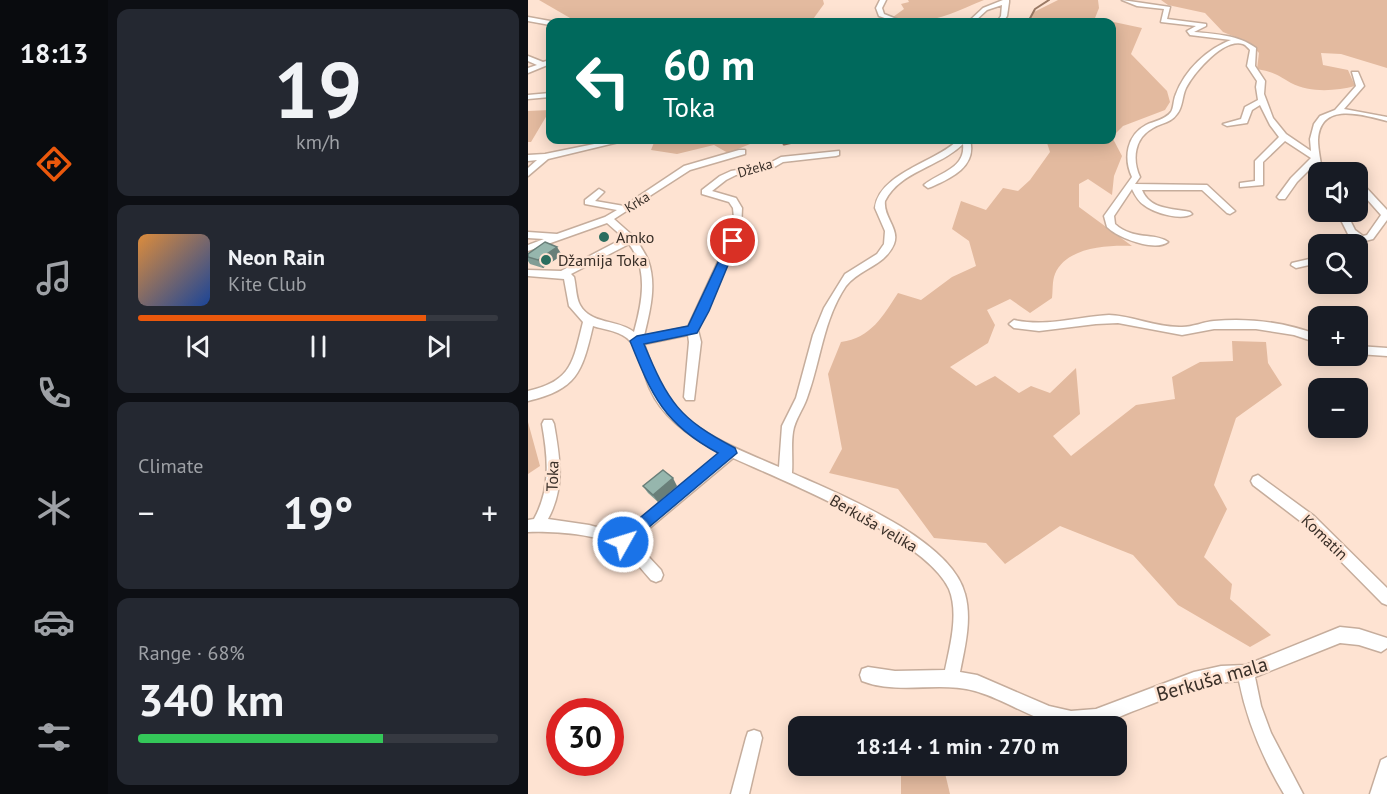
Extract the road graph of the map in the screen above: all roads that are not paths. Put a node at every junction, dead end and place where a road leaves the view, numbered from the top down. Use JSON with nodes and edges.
{"nodes":[{"id":1,"x":883,"y":0,"type":"edge"},
{"id":2,"x":1125,"y":0,"type":"edge"},
{"id":3,"x":1006,"y":1,"type":"edge"},
{"id":4,"x":890,"y":18,"type":"edge"},
{"id":5,"x":975,"y":18,"type":"edge"},
{"id":6,"x":1003,"y":18,"type":"edge"},
{"id":7,"x":528,"y":19,"type":"edge"},
{"id":8,"x":546,"y":22,"type":"edge"},
{"id":9,"x":1236,"y":41,"type":"junction"},
{"id":10,"x":529,"y":59,"type":"edge"},
{"id":11,"x":546,"y":64,"type":"edge"},
{"id":12,"x":546,"y":64,"type":"edge"},
{"id":13,"x":528,"y":71,"type":"edge"},
{"id":14,"x":1355,"y":74,"type":"dead end"},
{"id":15,"x":546,"y":95,"type":"edge"},
{"id":16,"x":528,"y":97,"type":"edge"},
{"id":17,"x":1261,"y":101,"type":"junction"},
{"id":18,"x":1338,"y":111,"type":"junction"},
{"id":19,"x":1387,"y":119,"type":"edge"},
{"id":20,"x":1227,"y":124,"type":"dead end"},
{"id":21,"x":1284,"y":137,"type":"junction"},
{"id":22,"x":613,"y":144,"type":"edge"},
{"id":23,"x":958,"y":144,"type":"edge"},
{"id":24,"x":966,"y":144,"type":"edge"},
{"id":25,"x":742,"y":152,"type":"dead end"},
{"id":26,"x":836,"y":153,"type":"dead end"},
{"id":27,"x":545,"y":157,"type":"junction"},
{"id":28,"x":528,"y":158,"type":"edge"},
{"id":29,"x":1316,"y":158,"type":"junction"},
{"id":30,"x":1316,"y":162,"type":"edge"},
{"id":31,"x":528,"y":173,"type":"edge"},
{"id":32,"x":928,"y":185,"type":"dead end"},
{"id":33,"x":1243,"y":185,"type":"dead end"},
{"id":34,"x":1133,"y":186,"type":"junction"},
{"id":35,"x":599,"y":192,"type":"dead end"},
{"id":36,"x":1368,"y":195,"type":"edge"},
{"id":37,"x":1282,"y":196,"type":"dead end"},
{"id":38,"x":627,"y":209,"type":"junction"},
{"id":39,"x":1230,"y":211,"type":"dead end"},
{"id":40,"x":1187,"y":214,"type":"dead end"},
{"id":41,"x":1386,"y":214,"type":"edge"},
{"id":42,"x":608,"y":219,"type":"junction"},
{"id":43,"x":528,"y":235,"type":"edge"},
{"id":44,"x":567,"y":236,"type":"junction"},
{"id":45,"x":633,"y":238,"type":"junction"},
{"id":46,"x":1368,"y":238,"type":"edge"},
{"id":47,"x":1163,"y":242,"type":"dead end"},
{"id":48,"x":528,"y":248,"type":"edge"},
{"id":49,"x":1308,"y":262,"type":"edge"},
{"id":50,"x":1296,"y":265,"type":"dead end"},
{"id":51,"x":528,"y":273,"type":"edge"},
{"id":52,"x":563,"y":274,"type":"junction"},
{"id":53,"x":589,"y":321,"type":"junction"},
{"id":54,"x":1014,"y":324,"type":"dead end"},
{"id":55,"x":692,"y":330,"type":"junction"},
{"id":56,"x":1308,"y":335,"type":"edge"},
{"id":57,"x":637,"y":341,"type":"junction"},
{"id":58,"x":1368,"y":351,"type":"edge"},
{"id":59,"x":1387,"y":352,"type":"edge"},
{"id":60,"x":528,"y":396,"type":"edge"},
{"id":61,"x":690,"y":397,"type":"dead end"},
{"id":62,"x":548,"y":424,"type":"dead end"},
{"id":63,"x":730,"y":453,"type":"junction"},
{"id":64,"x":785,"y":477,"type":"junction"},
{"id":65,"x":1258,"y":481,"type":"dead end"},
{"id":66,"x":533,"y":526,"type":"edge"},
{"id":67,"x":623,"y":542,"type":"junction"},
{"id":68,"x":656,"y":574,"type":"dead end"},
{"id":69,"x":1387,"y":598,"type":"edge"},
{"id":70,"x":1385,"y":646,"type":"edge"},
{"id":71,"x":1246,"y":673,"type":"junction"},
{"id":72,"x":868,"y":675,"type":"dead end"},
{"id":73,"x":951,"y":678,"type":"junction"},
{"id":74,"x":754,"y":738,"type":"dead end"},
{"id":75,"x":1387,"y":766,"type":"edge"},
{"id":76,"x":740,"y":794,"type":"edge"},
{"id":77,"x":1294,"y":794,"type":"edge"},
{"id":78,"x":1379,"y":794,"type":"edge"}],
"edges":[{"from":1,"to":4,"type":"street"},
{"from":2,"to":9,"type":"street"},
{"from":3,"to":5,"type":"street"},
{"from":3,"to":6,"type":"street"},
{"from":7,"to":8,"type":"street"},
{"from":9,"to":17,"type":"street"},
{"from":9,"to":34,"type":"street"},
{"from":10,"to":11,"type":"street"},
{"from":12,"to":13,"type":"street"},
{"from":14,"to":18,"type":"street"},
{"from":15,"to":16,"type":"street"},
{"from":17,"to":20,"type":"street"},
{"from":17,"to":21,"type":"street"},
{"from":18,"to":19,"type":"street"},
{"from":18,"to":29,"type":"street"},
{"from":21,"to":29,"type":"street"},
{"from":21,"to":33,"type":"street"},
{"from":22,"to":27,"type":"street"},
{"from":23,"to":64,"type":"street"},
{"from":24,"to":32,"type":"street"},
{"from":25,"to":38,"type":"street","name":"Krka"},
{"from":26,"to":55,"type":"street","name":"Džeka"},
{"from":27,"to":28,"type":"street"},
{"from":27,"to":31,"type":"street"},
{"from":29,"to":30,"type":"street"},
{"from":29,"to":37,"type":"street"},
{"from":34,"to":39,"type":"street"},
{"from":34,"to":40,"type":"street"},
{"from":34,"to":47,"type":"street"},
{"from":35,"to":38,"type":"street"},
{"from":36,"to":41,"type":"street"},
{"from":38,"to":42,"type":"street","name":"Krka"},
{"from":41,"to":46,"type":"street"},
{"from":42,"to":44,"type":"street","name":"Krka"},
{"from":42,"to":45,"type":"street"},
{"from":43,"to":44,"type":"street"},
{"from":44,"to":48,"type":"street","name":"Krka"},
{"from":45,"to":52,"type":"street"},
{"from":45,"to":57,"type":"street"},
{"from":49,"to":50,"type":"street"},
{"from":51,"to":52,"type":"street"},
{"from":52,"to":53,"type":"street"},
{"from":53,"to":57,"type":"street"},
{"from":53,"to":60,"type":"street"},
{"from":54,"to":56,"type":"street"},
{"from":55,"to":57,"type":"street"},
{"from":55,"to":61,"type":"street"},
{"from":57,"to":63,"type":"street"},
{"from":58,"to":59,"type":"street"},
{"from":62,"to":66,"type":"street","name":"Toka"},
{"from":63,"to":64,"type":"street","name":"Berkuša velika"},
{"from":63,"to":67,"type":"street"},
{"from":64,"to":73,"type":"street","name":"Berkuša velika"},
{"from":65,"to":69,"type":"street","name":"Komatin"},
{"from":66,"to":67,"type":"street"},
{"from":67,"to":68,"type":"street"},
{"from":70,"to":71,"type":"street","name":"Berkuša mala"},
{"from":71,"to":73,"type":"street","name":"Berkuša mala"},
{"from":71,"to":77,"type":"street"},
{"from":72,"to":73,"type":"street","name":"Berkuša mala"},
{"from":74,"to":76,"type":"street"},
{"from":75,"to":78,"type":"street"}]}
